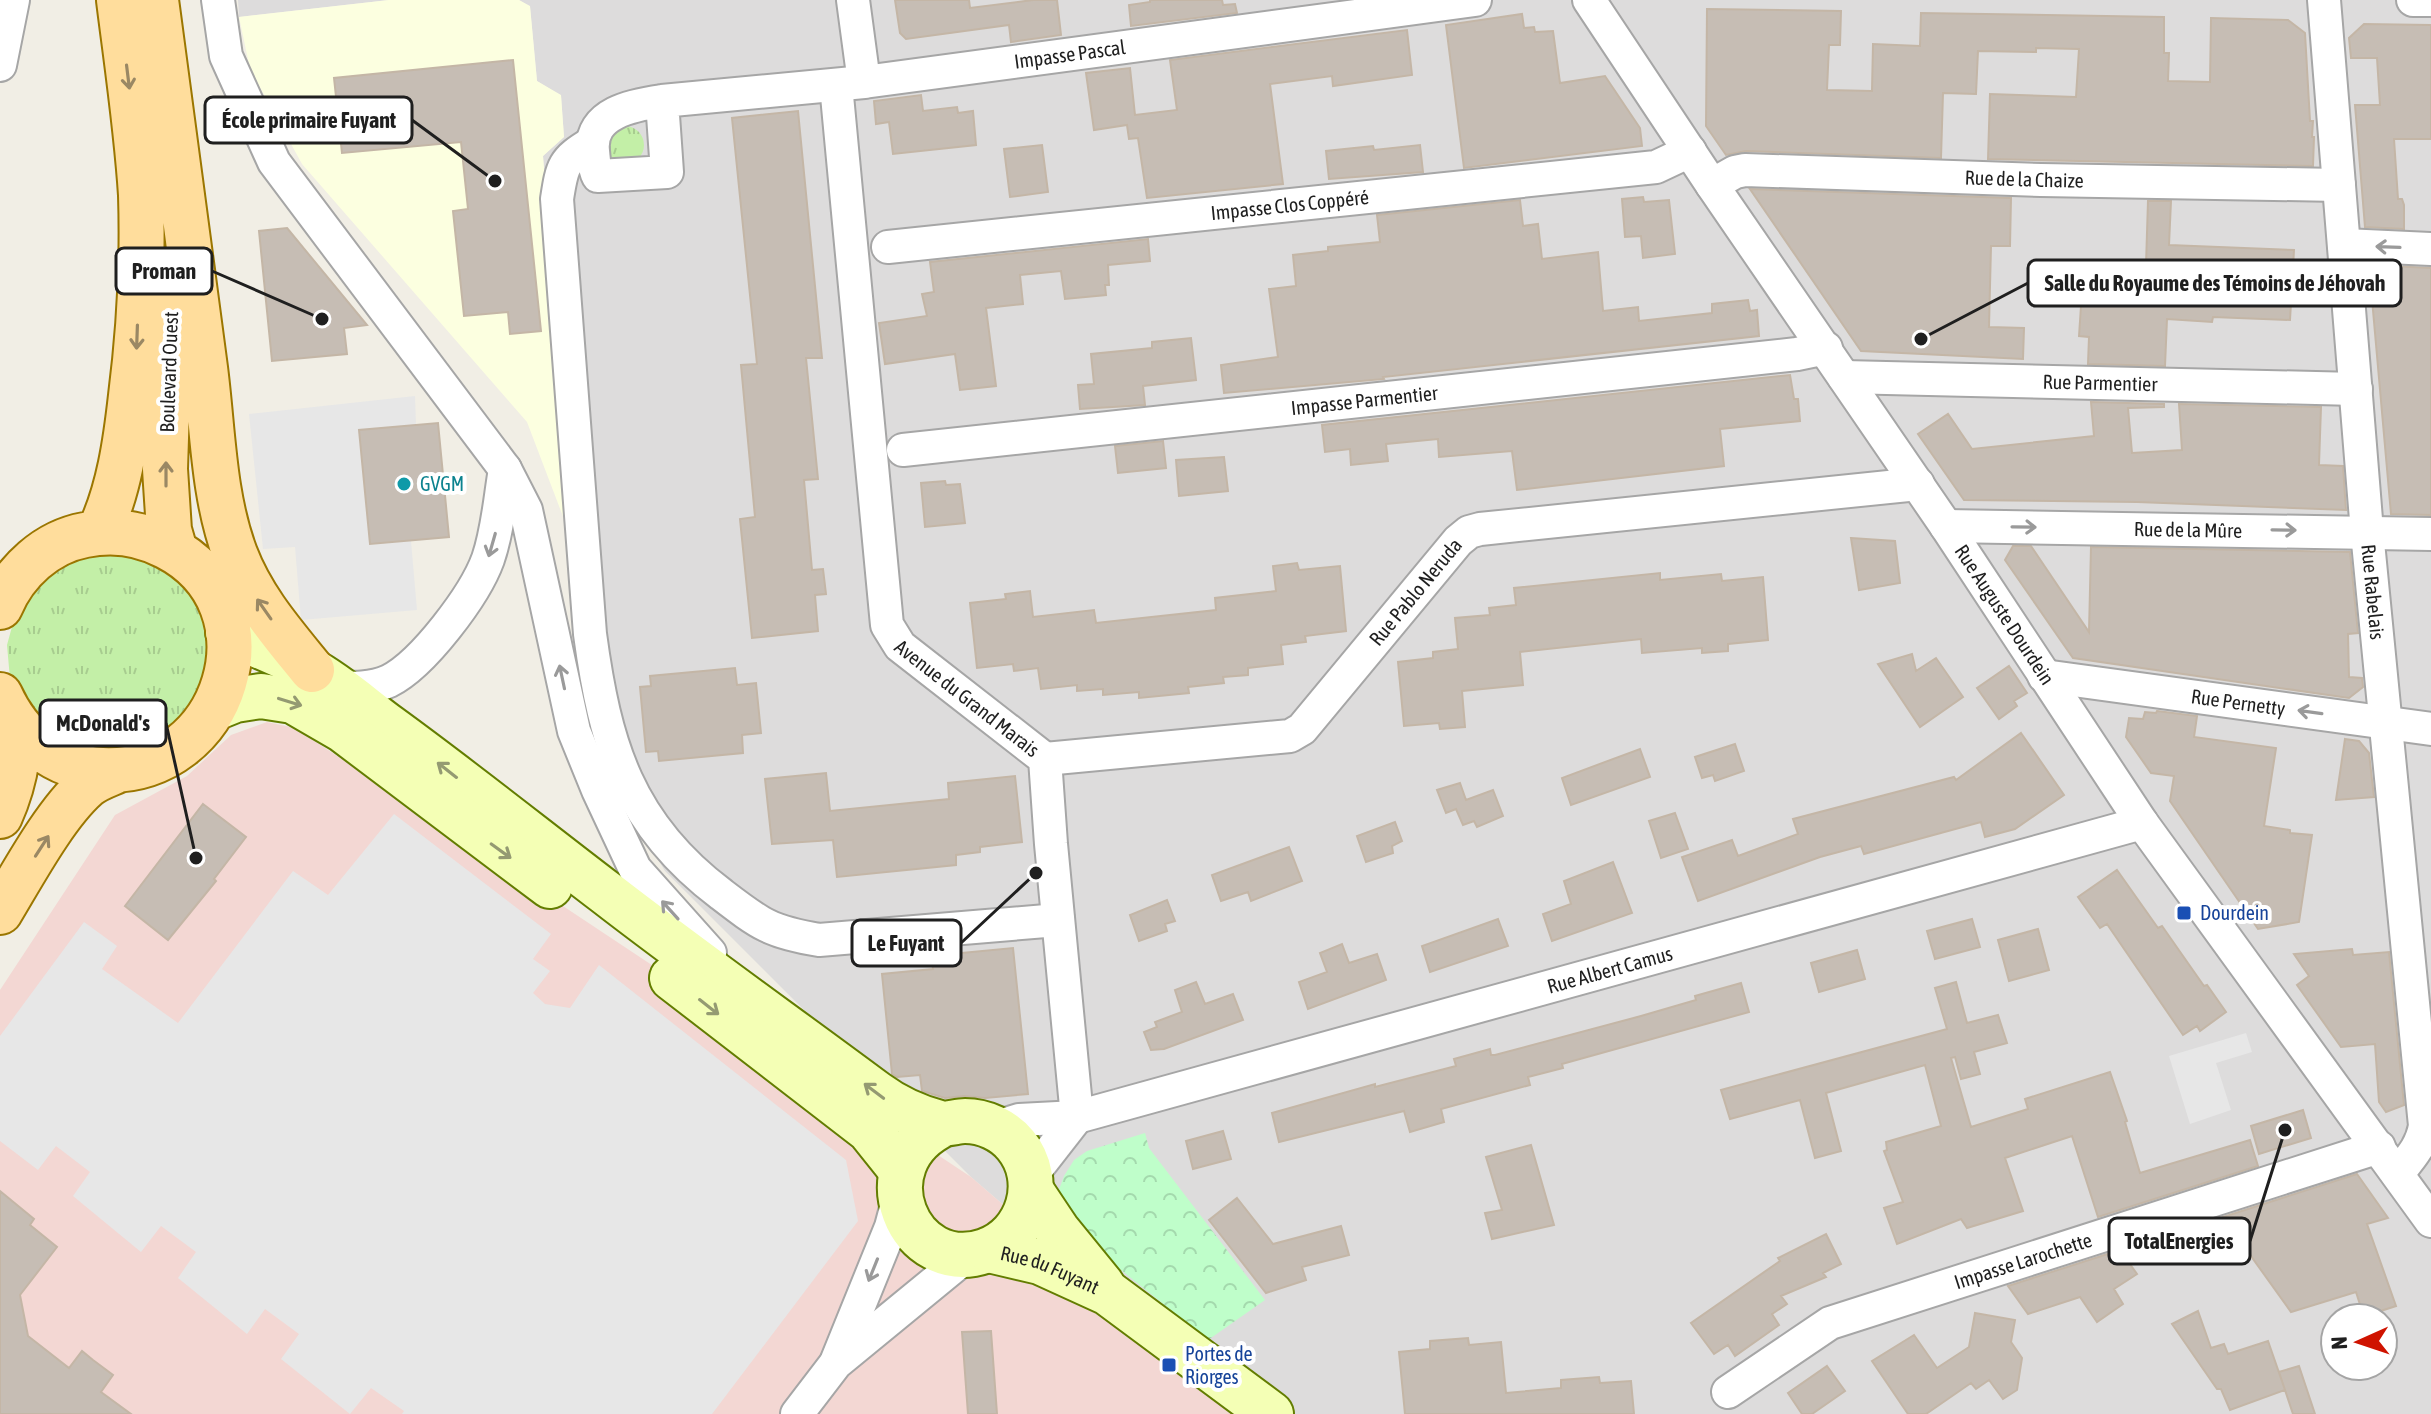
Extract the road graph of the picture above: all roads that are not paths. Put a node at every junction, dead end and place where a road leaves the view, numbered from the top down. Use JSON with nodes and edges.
{"nodes":[{"id":1,"x":13,"y":0,"type":"edge"},
{"id":2,"x":119,"y":0,"type":"edge"},
{"id":3,"x":153,"y":0,"type":"edge"},
{"id":4,"x":218,"y":0,"type":"edge"},
{"id":5,"x":853,"y":0,"type":"edge"},
{"id":6,"x":1475,"y":0,"type":"edge"},
{"id":7,"x":1589,"y":0,"type":"edge"},
{"id":8,"x":2324,"y":0,"type":"edge"},
{"id":9,"x":2413,"y":0,"type":"edge"},
{"id":10,"x":2431,"y":0,"type":"edge"},
{"id":11,"x":0,"y":65,"type":"edge"},
{"id":12,"x":850,"y":84,"type":"junction"},
{"id":13,"x":662,"y":101,"type":"junction"},
{"id":14,"x":592,"y":143,"type":"junction"},
{"id":15,"x":1690,"y":151,"type":"junction"},
{"id":16,"x":1712,"y":185,"type":"junction"},
{"id":17,"x":2339,"y":185,"type":"junction"},
{"id":18,"x":2344,"y":245,"type":"junction"},
{"id":19,"x":888,"y":247,"type":"dead end"},
{"id":20,"x":2431,"y":249,"type":"edge"},
{"id":21,"x":1826,"y":348,"type":"junction"},
{"id":22,"x":1844,"y":377,"type":"junction"},
{"id":23,"x":2356,"y":389,"type":"junction"},
{"id":24,"x":903,"y":450,"type":"dead end"},
{"id":25,"x":505,"y":469,"type":"junction"},
{"id":26,"x":1918,"y":484,"type":"junction"},
{"id":27,"x":1946,"y":526,"type":"junction"},
{"id":28,"x":99,"y":532,"type":"junction"},
{"id":29,"x":2367,"y":532,"type":"junction"},
{"id":30,"x":2431,"y":534,"type":"edge"},
{"id":31,"x":175,"y":551,"type":"junction"},
{"id":32,"x":16,"y":561,"type":"edge"},
{"id":33,"x":0,"y":607,"type":"edge"},
{"id":34,"x":228,"y":632,"type":"junction"},
{"id":35,"x":2044,"y":676,"type":"junction"},
{"id":36,"x":323,"y":679,"type":"junction"},
{"id":37,"x":215,"y":708,"type":"junction"},
{"id":38,"x":10,"y":712,"type":"edge"},
{"id":39,"x":2388,"y":723,"type":"junction"},
{"id":40,"x":2431,"y":729,"type":"edge"},
{"id":41,"x":1045,"y":759,"type":"junction"},
{"id":42,"x":116,"y":771,"type":"junction"},
{"id":43,"x":0,"y":816,"type":"edge"},
{"id":44,"x":2142,"y":823,"type":"junction"},
{"id":45,"x":0,"y":912,"type":"edge"},
{"id":46,"x":1058,"y":920,"type":"junction"},
{"id":47,"x":2421,"y":971,"type":"edge"},
{"id":48,"x":762,"y":1008,"type":"junction"},
{"id":49,"x":1077,"y":1117,"type":"junction"},
{"id":50,"x":944,"y":1124,"type":"junction"},
{"id":51,"x":993,"y":1128,"type":"junction"},
{"id":52,"x":2379,"y":1147,"type":"junction"},
{"id":53,"x":2398,"y":1173,"type":"junction"},
{"id":54,"x":900,"y":1184,"type":"junction"},
{"id":55,"x":1031,"y":1184,"type":"junction"},
{"id":56,"x":2431,"y":1221,"type":"edge"},
{"id":57,"x":979,"y":1252,"type":"junction"},
{"id":58,"x":1108,"y":1293,"type":"junction"},
{"id":59,"x":836,"y":1363,"type":"junction"},
{"id":60,"x":1728,"y":1392,"type":"dead end"},
{"id":61,"x":797,"y":1414,"type":"edge"},
{"id":62,"x":1271,"y":1414,"type":"edge"}],
"edges":[{"from":1,"to":11,"type":"street"},
{"from":2,"to":28,"type":"main road","name":"Boulevard Ouest","one_way":true},
{"from":31,"to":3,"type":"main road","name":"Boulevard Ouest","one_way":true},
{"from":36,"to":3,"type":"main road","one_way":true},
{"from":4,"to":25,"type":"street"},
{"from":5,"to":12,"type":"street","name":"Avenue du Grand Marais"},
{"from":6,"to":12,"type":"street","name":"Impasse Pascal"},
{"from":7,"to":15,"type":"street","name":"Rue Auguste Dourdein"},
{"from":8,"to":17,"type":"street","name":"Rue Rabelais"},
{"from":9,"to":10,"type":"street"},
{"from":12,"to":13,"type":"street","name":"Impasse Pascal"},
{"from":12,"to":41,"type":"street","name":"Avenue du Grand Marais"},
{"from":13,"to":14,"type":"street","name":"Impasse Pascal"},
{"from":13,"to":14,"type":"street"},
{"from":14,"to":46,"type":"street","name":"Impasse Pascal"},
{"from":15,"to":16,"type":"street","name":"Rue Auguste Dourdein"},
{"from":15,"to":19,"type":"street","name":"Impasse Clos Coppéré"},
{"from":16,"to":17,"type":"street","name":"Rue de la Chaize"},
{"from":16,"to":21,"type":"street","name":"Rue Auguste Dourdein"},
{"from":17,"to":18,"type":"street","name":"Rue Rabelais"},
{"from":20,"to":18,"type":"street","one_way":true},
{"from":18,"to":23,"type":"street","name":"Rue Rabelais"},
{"from":21,"to":22,"type":"street","name":"Rue Auguste Dourdein"},
{"from":21,"to":24,"type":"street","name":"Impasse Parmentier"},
{"from":22,"to":23,"type":"street","name":"Rue Parmentier"},
{"from":22,"to":26,"type":"street","name":"Rue Auguste Dourdein"},
{"from":23,"to":29,"type":"street","name":"Rue Rabelais"},
{"from":25,"to":36,"type":"street","one_way":true},
{"from":48,"to":25,"type":"street","one_way":true},
{"from":26,"to":27,"type":"street","name":"Rue Auguste Dourdein"},
{"from":26,"to":41,"type":"street","name":"Rue Pablo Neruda"},
{"from":27,"to":29,"type":"street","name":"Rue de la Mûre","one_way":true},
{"from":27,"to":35,"type":"street","name":"Rue Auguste Dourdein"},
{"from":28,"to":31,"type":"main road"},
{"from":28,"to":32,"type":"main road"},
{"from":29,"to":30,"type":"street","name":"Rue de la Mûre"},
{"from":29,"to":39,"type":"street","name":"Rue Rabelais"},
{"from":31,"to":34,"type":"main road"},
{"from":32,"to":33,"type":"main road"},
{"from":34,"to":36,"type":"street"},
{"from":34,"to":37,"type":"main road"},
{"from":39,"to":35,"type":"street","name":"Rue Pernetty","one_way":true},
{"from":35,"to":44,"type":"street","name":"Rue Auguste Dourdein"},
{"from":48,"to":36,"type":"street","one_way":true},
{"from":37,"to":42,"type":"main road"},
{"from":37,"to":54,"type":"street","one_way":true},
{"from":38,"to":42,"type":"main road"},
{"from":38,"to":43,"type":"main road"},
{"from":39,"to":40,"type":"street","name":"Rue Pernetty"},
{"from":39,"to":47,"type":"street","name":"Rue Rabelais"},
{"from":41,"to":46,"type":"street","name":"Avenue du Grand Marais"},
{"from":45,"to":42,"type":"main road","one_way":true},
{"from":44,"to":49,"type":"street","name":"Rue Albert Camus"},
{"from":44,"to":52,"type":"street","name":"Rue Auguste Dourdein"},
{"from":46,"to":49,"type":"street","name":"Avenue du Grand Marais"},
{"from":47,"to":53,"type":"street","name":"Rue Rabelais"},
{"from":50,"to":48,"type":"street","one_way":true},
{"from":49,"to":51,"type":"street","name":"Rue Albert Camus"},
{"from":49,"to":55,"type":"street"},
{"from":50,"to":51,"type":"street"},
{"from":50,"to":54,"type":"street"},
{"from":51,"to":55,"type":"street"},
{"from":52,"to":53,"type":"street","name":"Rue Auguste Dourdein"},
{"from":52,"to":60,"type":"street","name":"Impasse Larochette"},
{"from":53,"to":56,"type":"street","name":"Rue Auguste Dourdein"},
{"from":54,"to":57,"type":"street"},
{"from":54,"to":59,"type":"street","one_way":true},
{"from":55,"to":57,"type":"street"},
{"from":55,"to":58,"type":"street","name":"Rue du Fuyant"},
{"from":57,"to":58,"type":"street","name":"Rue du Fuyant"},
{"from":57,"to":59,"type":"street"},
{"from":58,"to":62,"type":"street","name":"Rue du Fuyant"},
{"from":59,"to":61,"type":"street"}]}
